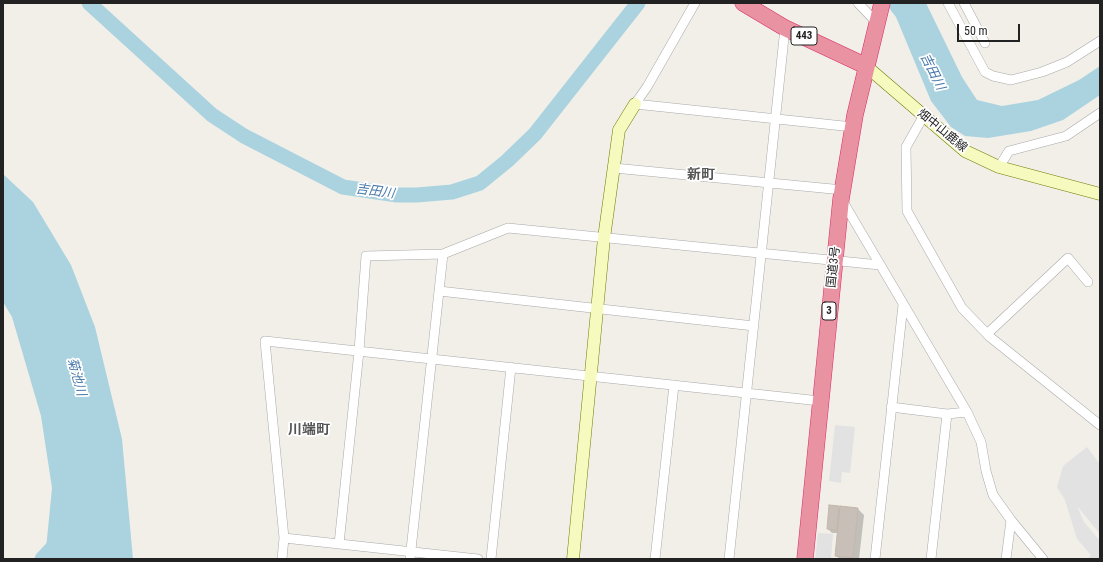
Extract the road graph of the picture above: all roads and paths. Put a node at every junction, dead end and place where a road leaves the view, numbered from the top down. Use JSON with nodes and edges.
{"nodes":[{"id":1,"x":696,"y":3,"type":"edge"},
{"id":2,"x":743,"y":3,"type":"edge"},
{"id":3,"x":858,"y":3,"type":"edge"},
{"id":4,"x":882,"y":3,"type":"edge"},
{"id":5,"x":948,"y":3,"type":"edge"},
{"id":6,"x":964,"y":3,"type":"edge"},
{"id":7,"x":877,"y":23,"type":"junction"},
{"id":8,"x":785,"y":28,"type":"junction"},
{"id":9,"x":1100,"y":41,"type":"edge"},
{"id":10,"x":985,"y":43,"type":"dead end"},
{"id":11,"x":866,"y":66,"type":"junction"},
{"id":12,"x":636,"y":104,"type":"junction"},
{"id":13,"x":1100,"y":113,"type":"edge"},
{"id":14,"x":923,"y":117,"type":"junction"},
{"id":15,"x":775,"y":118,"type":"junction"},
{"id":16,"x":853,"y":127,"type":"junction"},
{"id":17,"x":999,"y":167,"type":"junction"},
{"id":18,"x":614,"y":168,"type":"junction"},
{"id":19,"x":768,"y":183,"type":"junction"},
{"id":20,"x":842,"y":194,"type":"junction"},
{"id":21,"x":1100,"y":194,"type":"edge"},
{"id":22,"x":604,"y":238,"type":"junction"},
{"id":23,"x":443,"y":254,"type":"junction"},
{"id":24,"x":761,"y":254,"type":"junction"},
{"id":25,"x":834,"y":261,"type":"junction"},
{"id":26,"x":880,"y":265,"type":"junction"},
{"id":27,"x":1088,"y":282,"type":"dead end"},
{"id":28,"x":439,"y":291,"type":"junction"},
{"id":29,"x":903,"y":305,"type":"junction"},
{"id":30,"x":598,"y":309,"type":"junction"},
{"id":31,"x":754,"y":326,"type":"junction"},
{"id":32,"x":987,"y":334,"type":"junction"},
{"id":33,"x":359,"y":351,"type":"junction"},
{"id":34,"x":432,"y":359,"type":"junction"},
{"id":35,"x":512,"y":367,"type":"junction"},
{"id":36,"x":591,"y":376,"type":"junction"},
{"id":37,"x":674,"y":385,"type":"junction"},
{"id":38,"x":746,"y":393,"type":"junction"},
{"id":39,"x":820,"y":401,"type":"junction"},
{"id":40,"x":891,"y":406,"type":"junction"},
{"id":41,"x":967,"y":412,"type":"junction"},
{"id":42,"x":947,"y":414,"type":"junction"},
{"id":43,"x":1100,"y":425,"type":"edge"},
{"id":44,"x":1010,"y":520,"type":"junction"},
{"id":45,"x":284,"y":538,"type":"junction"},
{"id":46,"x":340,"y":544,"type":"junction"},
{"id":47,"x":410,"y":555,"type":"edge"},
{"id":48,"x":282,"y":559,"type":"edge"},
{"id":49,"x":478,"y":559,"type":"edge"},
{"id":50,"x":491,"y":559,"type":"edge"},
{"id":51,"x":573,"y":559,"type":"edge"},
{"id":52,"x":655,"y":559,"type":"edge"},
{"id":53,"x":730,"y":559,"type":"edge"},
{"id":54,"x":805,"y":559,"type":"edge"},
{"id":55,"x":875,"y":559,"type":"edge"},
{"id":56,"x":931,"y":559,"type":"edge"},
{"id":57,"x":1006,"y":559,"type":"edge"},
{"id":58,"x":1043,"y":559,"type":"edge"}],
"edges":[{"from":1,"to":12,"type":"street"},
{"from":2,"to":8,"type":"highway","number":"443"},
{"from":3,"to":7,"type":"street"},
{"from":4,"to":7,"type":"highway","name":"国道3号","number":"3"},
{"from":5,"to":9,"type":"street"},
{"from":6,"to":10,"type":"street"},
{"from":7,"to":11,"type":"highway","name":"国道3号","number":"3"},
{"from":8,"to":11,"type":"highway","number":"443"},
{"from":8,"to":15,"type":"street"},
{"from":11,"to":14,"type":"street","name":"畑中山鹿線"},
{"from":11,"to":16,"type":"highway","name":"国道3号","number":"3"},
{"from":12,"to":15,"type":"street"},
{"from":12,"to":18,"type":"street"},
{"from":13,"to":17,"type":"street"},
{"from":14,"to":17,"type":"street","name":"畑中山鹿線"},
{"from":14,"to":32,"type":"street"},
{"from":15,"to":16,"type":"street"},
{"from":15,"to":19,"type":"street"},
{"from":16,"to":20,"type":"highway","name":"国道3号","number":"3"},
{"from":17,"to":21,"type":"street","name":"畑中山鹿線"},
{"from":18,"to":19,"type":"street"},
{"from":18,"to":22,"type":"street"},
{"from":19,"to":20,"type":"street"},
{"from":19,"to":24,"type":"street"},
{"from":20,"to":25,"type":"highway","name":"国道3号","number":"3"},
{"from":20,"to":26,"type":"street"},
{"from":22,"to":23,"type":"street"},
{"from":22,"to":24,"type":"street"},
{"from":22,"to":30,"type":"street"},
{"from":23,"to":28,"type":"street"},
{"from":23,"to":33,"type":"street"},
{"from":24,"to":25,"type":"street"},
{"from":24,"to":31,"type":"street"},
{"from":25,"to":26,"type":"street"},
{"from":25,"to":39,"type":"highway","name":"国道3号","number":"3"},
{"from":26,"to":29,"type":"street"},
{"from":27,"to":32,"type":"street"},
{"from":28,"to":30,"type":"street"},
{"from":28,"to":34,"type":"street"},
{"from":29,"to":40,"type":"street"},
{"from":29,"to":41,"type":"street"},
{"from":30,"to":31,"type":"street"},
{"from":30,"to":36,"type":"street"},
{"from":31,"to":38,"type":"street"},
{"from":32,"to":43,"type":"street"},
{"from":33,"to":34,"type":"street"},
{"from":33,"to":45,"type":"street"},
{"from":33,"to":46,"type":"street"},
{"from":34,"to":35,"type":"street"},
{"from":34,"to":47,"type":"street"},
{"from":35,"to":36,"type":"street"},
{"from":35,"to":50,"type":"street"},
{"from":36,"to":37,"type":"street"},
{"from":36,"to":51,"type":"street"},
{"from":37,"to":38,"type":"street"},
{"from":37,"to":52,"type":"street"},
{"from":38,"to":39,"type":"street"},
{"from":38,"to":53,"type":"street"},
{"from":39,"to":54,"type":"highway","name":"国道3号","number":"3"},
{"from":40,"to":42,"type":"street"},
{"from":40,"to":55,"type":"street"},
{"from":41,"to":42,"type":"street"},
{"from":41,"to":44,"type":"street"},
{"from":42,"to":56,"type":"street"},
{"from":44,"to":57,"type":"street"},
{"from":44,"to":58,"type":"street"},
{"from":45,"to":46,"type":"street"},
{"from":45,"to":48,"type":"street"},
{"from":46,"to":47,"type":"street"},
{"from":47,"to":49,"type":"street"}]}
